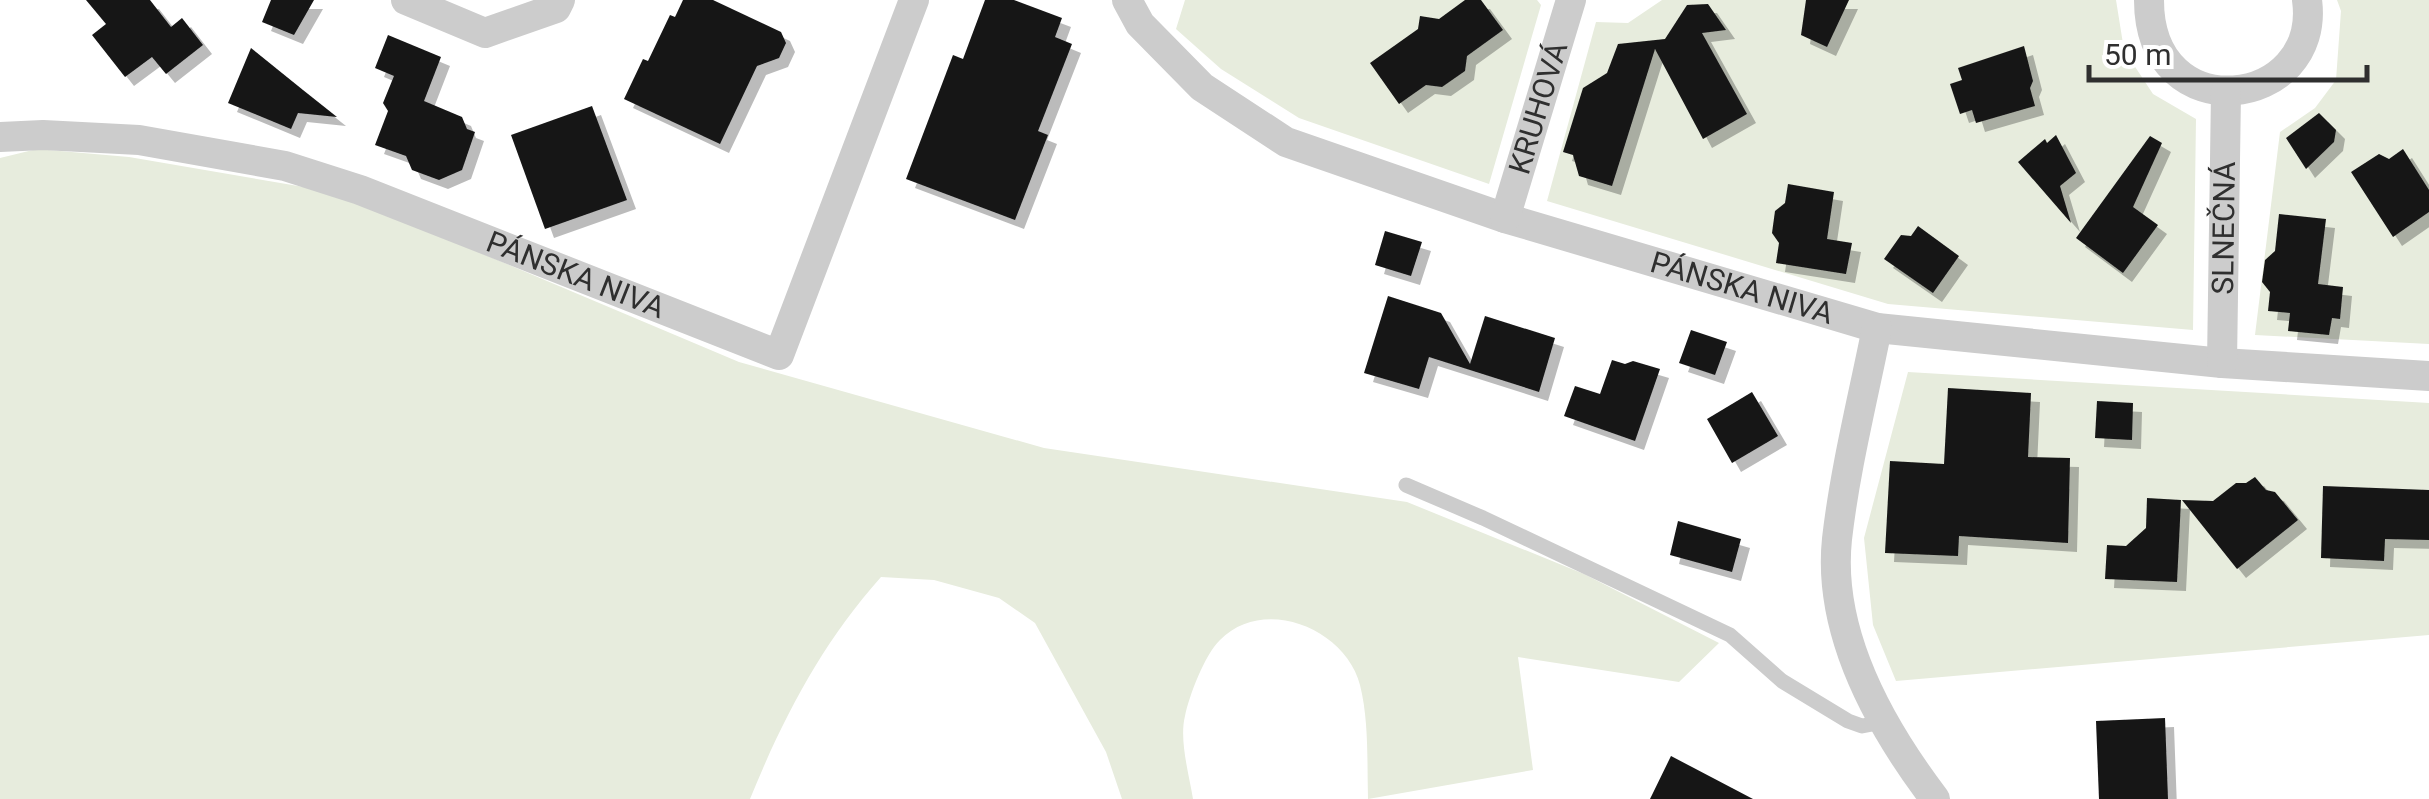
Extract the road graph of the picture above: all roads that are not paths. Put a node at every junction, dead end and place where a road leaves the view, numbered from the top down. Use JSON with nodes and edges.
{"nodes":[{"id":1,"x":406,"y":0,"type":"edge"},
{"id":2,"x":560,"y":0,"type":"edge"},
{"id":3,"x":914,"y":0,"type":"edge"},
{"id":4,"x":1128,"y":0,"type":"edge"},
{"id":5,"x":1571,"y":0,"type":"edge"},
{"id":6,"x":2149,"y":0,"type":"edge"},
{"id":7,"x":2306,"y":0,"type":"edge"},
{"id":8,"x":2226,"y":92,"type":"junction"},
{"id":9,"x":0,"y":137,"type":"edge"},
{"id":10,"x":1505,"y":218,"type":"junction"},
{"id":11,"x":1877,"y":328,"type":"junction"},
{"id":12,"x":2222,"y":363,"type":"junction"},
{"id":13,"x":2429,"y":376,"type":"edge"},
{"id":14,"x":1406,"y":485,"type":"dead end"},
{"id":15,"x":1883,"y":722,"type":"junction"},
{"id":16,"x":1936,"y":799,"type":"edge"}],
"edges":[{"from":1,"to":2,"type":"street"},
{"from":3,"to":9,"type":"street","name":"PÁNSKA NIVA"},
{"from":4,"to":10,"type":"street","name":"PÁNSKA NIVA"},
{"from":5,"to":10,"type":"street","name":"KRUHOVÁ"},
{"from":6,"to":8,"type":"street"},
{"from":7,"to":8,"type":"street"},
{"from":8,"to":12,"type":"street","name":"SLNEČNÁ"},
{"from":10,"to":11,"type":"street","name":"PÁNSKA NIVA"},
{"from":11,"to":12,"type":"street","name":"PÁNSKA NIVA"},
{"from":11,"to":15,"type":"street"},
{"from":12,"to":13,"type":"street","name":"PÁNSKA NIVA"},
{"from":14,"to":15,"type":"lane"},
{"from":15,"to":16,"type":"street"}]}
